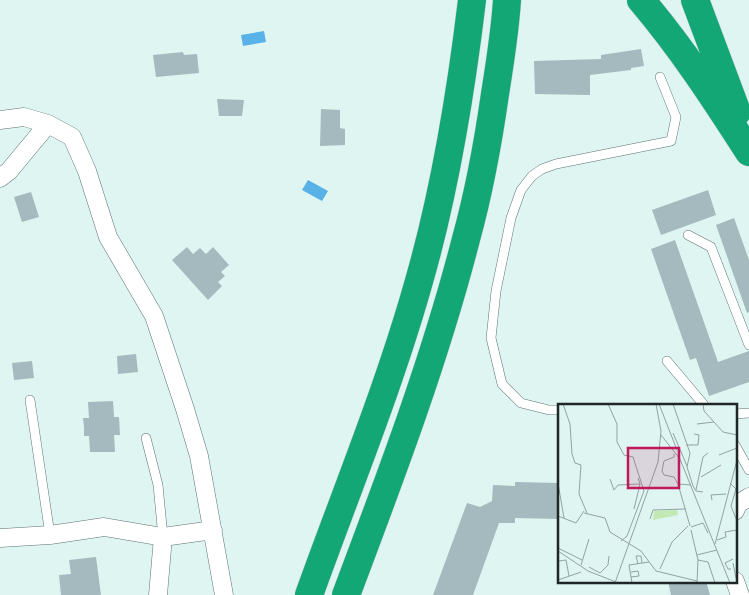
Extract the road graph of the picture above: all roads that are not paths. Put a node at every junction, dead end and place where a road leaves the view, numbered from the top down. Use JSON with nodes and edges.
{"nodes":[{"id":1,"x":472,"y":0,"type":"edge"},
{"id":2,"x":507,"y":0,"type":"edge"},
{"id":3,"x":640,"y":0,"type":"edge"},
{"id":4,"x":695,"y":0,"type":"edge"},
{"id":5,"x":660,"y":78,"type":"dead end"},
{"id":6,"x":0,"y":120,"type":"edge"},
{"id":7,"x":48,"y":124,"type":"junction"},
{"id":8,"x":749,"y":144,"type":"edge"},
{"id":9,"x":749,"y":152,"type":"edge"},
{"id":10,"x":0,"y":178,"type":"edge"},
{"id":11,"x":688,"y":235,"type":"dead end"},
{"id":12,"x":749,"y":345,"type":"edge"},
{"id":13,"x":667,"y":360,"type":"dead end"},
{"id":14,"x":30,"y":400,"type":"dead end"},
{"id":15,"x":703,"y":404,"type":"edge"},
{"id":16,"x":558,"y":410,"type":"edge"},
{"id":17,"x":749,"y":413,"type":"edge"},
{"id":18,"x":736,"y":414,"type":"edge"},
{"id":19,"x":146,"y":438,"type":"dead end"},
{"id":20,"x":736,"y":447,"type":"edge"},
{"id":21,"x":749,"y":470,"type":"edge"},
{"id":22,"x":749,"y":497,"type":"edge"},
{"id":23,"x":736,"y":509,"type":"edge"},
{"id":24,"x":213,"y":530,"type":"junction"},
{"id":25,"x":50,"y":535,"type":"junction"},
{"id":26,"x":163,"y":537,"type":"junction"},
{"id":27,"x":0,"y":538,"type":"edge"},
{"id":28,"x":735,"y":582,"type":"edge"},
{"id":29,"x":158,"y":595,"type":"edge"},
{"id":30,"x":224,"y":595,"type":"edge"},
{"id":31,"x":309,"y":595,"type":"edge"},
{"id":32,"x":346,"y":595,"type":"edge"},
{"id":33,"x":740,"y":595,"type":"edge"}],
"edges":[{"from":1,"to":31,"type":"highway"},
{"from":2,"to":32,"type":"highway"},
{"from":3,"to":9,"type":"highway"},
{"from":4,"to":8,"type":"highway"},
{"from":5,"to":16,"type":"lane"},
{"from":6,"to":7,"type":"street"},
{"from":7,"to":10,"type":"street"},
{"from":7,"to":24,"type":"street"},
{"from":11,"to":12,"type":"lane"},
{"from":13,"to":15,"type":"lane"},
{"from":14,"to":25,"type":"lane"},
{"from":17,"to":18,"type":"lane"},
{"from":19,"to":26,"type":"lane"},
{"from":20,"to":21,"type":"lane"},
{"from":22,"to":23,"type":"street"},
{"from":24,"to":26,"type":"street"},
{"from":24,"to":30,"type":"street"},
{"from":25,"to":26,"type":"street"},
{"from":25,"to":27,"type":"street"},
{"from":26,"to":29,"type":"street"},
{"from":28,"to":33,"type":"street"}]}
